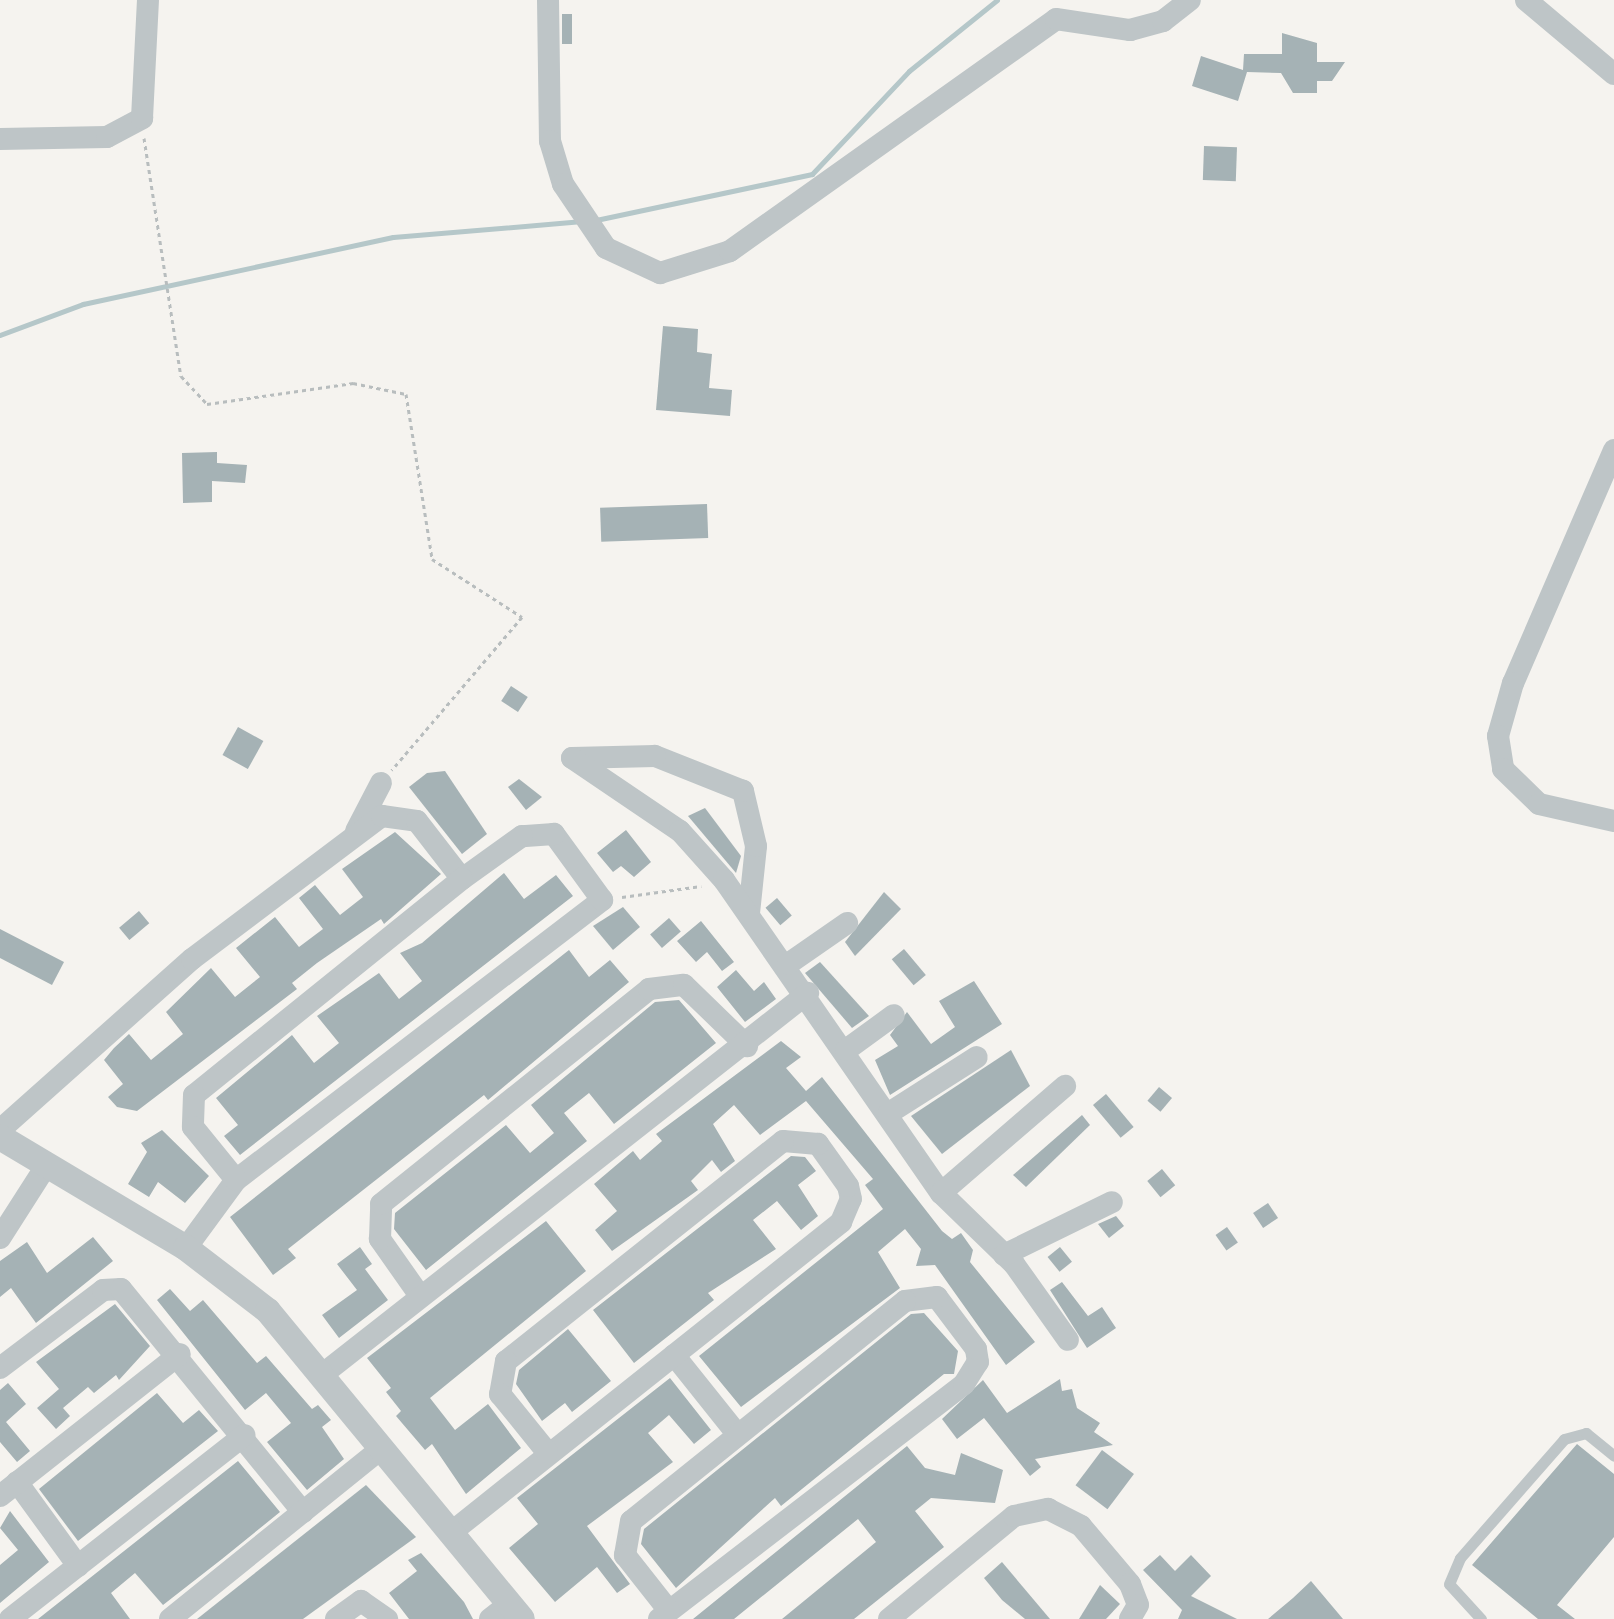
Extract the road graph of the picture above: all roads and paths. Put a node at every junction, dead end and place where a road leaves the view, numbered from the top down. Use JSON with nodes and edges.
{"nodes":[{"id":1,"x":148,"y":0,"type":"edge"},
{"id":2,"x":548,"y":0,"type":"edge"},
{"id":3,"x":1190,"y":0,"type":"edge"},
{"id":4,"x":1531,"y":2,"type":"edge"},
{"id":5,"x":1614,"y":74,"type":"edge"},
{"id":6,"x":142,"y":118,"type":"junction"},
{"id":7,"x":0,"y":139,"type":"edge"},
{"id":8,"x":1614,"y":450,"type":"edge"},
{"id":9,"x":1609,"y":476,"type":"edge"},
{"id":10,"x":381,"y":783,"type":"joint"},
{"id":11,"x":1614,"y":821,"type":"edge"},
{"id":12,"x":353,"y":835,"type":"junction"},
{"id":13,"x":462,"y":879,"type":"junction"},
{"id":14,"x":724,"y":880,"type":"junction"},
{"id":15,"x":602,"y":900,"type":"junction"},
{"id":16,"x":749,"y":913,"type":"junction"},
{"id":17,"x":847,"y":923,"type":"dead end"},
{"id":18,"x":788,"y":964,"type":"junction"},
{"id":19,"x":808,"y":993,"type":"junction"},
{"id":20,"x":894,"y":1015,"type":"dead end"},
{"id":21,"x":747,"y":1046,"type":"junction"},
{"id":22,"x":846,"y":1050,"type":"junction"},
{"id":23,"x":977,"y":1057,"type":"dead end"},
{"id":24,"x":1065,"y":1086,"type":"dead end"},
{"id":25,"x":889,"y":1113,"type":"junction"},
{"id":26,"x":0,"y":1130,"type":"edge"},
{"id":27,"x":0,"y":1137,"type":"edge"},
{"id":28,"x":46,"y":1166,"type":"junction"},
{"id":29,"x":236,"y":1180,"type":"junction"},
{"id":30,"x":941,"y":1193,"type":"junction"},
{"id":31,"x":1112,"y":1202,"type":"dead end"},
{"id":32,"x":0,"y":1238,"type":"edge"},
{"id":33,"x":186,"y":1248,"type":"junction"},
{"id":34,"x":1004,"y":1255,"type":"junction"},
{"id":35,"x":420,"y":1296,"type":"junction"},
{"id":36,"x":1068,"y":1340,"type":"dead end"},
{"id":37,"x":180,"y":1354,"type":"junction"},
{"id":38,"x":674,"y":1355,"type":"junction"},
{"id":39,"x":0,"y":1368,"type":"edge"},
{"id":40,"x":323,"y":1374,"type":"junction"},
{"id":41,"x":737,"y":1434,"type":"junction"},
{"id":42,"x":245,"y":1435,"type":"junction"},
{"id":43,"x":382,"y":1448,"type":"junction"},
{"id":44,"x":547,"y":1452,"type":"junction"},
{"id":45,"x":1614,"y":1456,"type":"edge"},
{"id":46,"x":9,"y":1489,"type":"edge"},
{"id":47,"x":303,"y":1512,"type":"junction"},
{"id":48,"x":453,"y":1531,"type":"junction"},
{"id":49,"x":78,"y":1566,"type":"junction"},
{"id":50,"x":507,"y":1614,"type":"edge"},
{"id":51,"x":664,"y":1615,"type":"edge"},
{"id":52,"x":10,"y":1619,"type":"edge"},
{"id":53,"x":170,"y":1619,"type":"edge"},
{"id":54,"x":336,"y":1619,"type":"edge"},
{"id":55,"x":387,"y":1619,"type":"edge"},
{"id":56,"x":889,"y":1619,"type":"edge"},
{"id":57,"x":1130,"y":1619,"type":"edge"},
{"id":58,"x":1481,"y":1619,"type":"edge"}],
"edges":[{"from":1,"to":6,"type":"street"},
{"from":2,"to":3,"type":"street"},
{"from":4,"to":5,"type":"street"},
{"from":6,"to":7,"type":"street"},
{"from":6,"to":10,"type":"path"},
{"from":8,"to":9,"type":"street"},
{"from":9,"to":11,"type":"street"},
{"from":10,"to":12,"type":"street"},
{"from":12,"to":13,"type":"street"},
{"from":12,"to":26,"type":"street"},
{"from":13,"to":15,"type":"street"},
{"from":13,"to":29,"type":"street"},
{"from":14,"to":15,"type":"path"},
{"from":14,"to":16,"type":"street"},
{"from":14,"to":16,"type":"street"},
{"from":15,"to":29,"type":"street"},
{"from":16,"to":18,"type":"street"},
{"from":17,"to":18,"type":"street"},
{"from":18,"to":19,"type":"street"},
{"from":19,"to":21,"type":"street"},
{"from":19,"to":22,"type":"street"},
{"from":20,"to":22,"type":"street"},
{"from":21,"to":35,"type":"street"},
{"from":21,"to":35,"type":"street"},
{"from":22,"to":25,"type":"street"},
{"from":23,"to":25,"type":"street"},
{"from":24,"to":30,"type":"street"},
{"from":25,"to":30,"type":"street"},
{"from":27,"to":28,"type":"street"},
{"from":28,"to":32,"type":"street"},
{"from":28,"to":33,"type":"street"},
{"from":29,"to":33,"type":"street"},
{"from":30,"to":34,"type":"street"},
{"from":31,"to":34,"type":"street"},
{"from":33,"to":40,"type":"street"},
{"from":34,"to":36,"type":"street"},
{"from":35,"to":40,"type":"street"},
{"from":37,"to":39,"type":"street"},
{"from":37,"to":42,"type":"street"},
{"from":37,"to":46,"type":"street"},
{"from":38,"to":41,"type":"street"},
{"from":38,"to":44,"type":"street"},
{"from":38,"to":44,"type":"street"},
{"from":40,"to":43,"type":"street"},
{"from":41,"to":51,"type":"street"},
{"from":41,"to":51,"type":"street"},
{"from":42,"to":47,"type":"street"},
{"from":42,"to":49,"type":"street"},
{"from":43,"to":47,"type":"street"},
{"from":43,"to":48,"type":"street"},
{"from":44,"to":48,"type":"street"},
{"from":45,"to":58,"type":"lane"},
{"from":46,"to":49,"type":"street"},
{"from":47,"to":53,"type":"street"},
{"from":48,"to":50,"type":"street"},
{"from":49,"to":52,"type":"street"},
{"from":54,"to":55,"type":"street"},
{"from":56,"to":57,"type":"street"}]}
